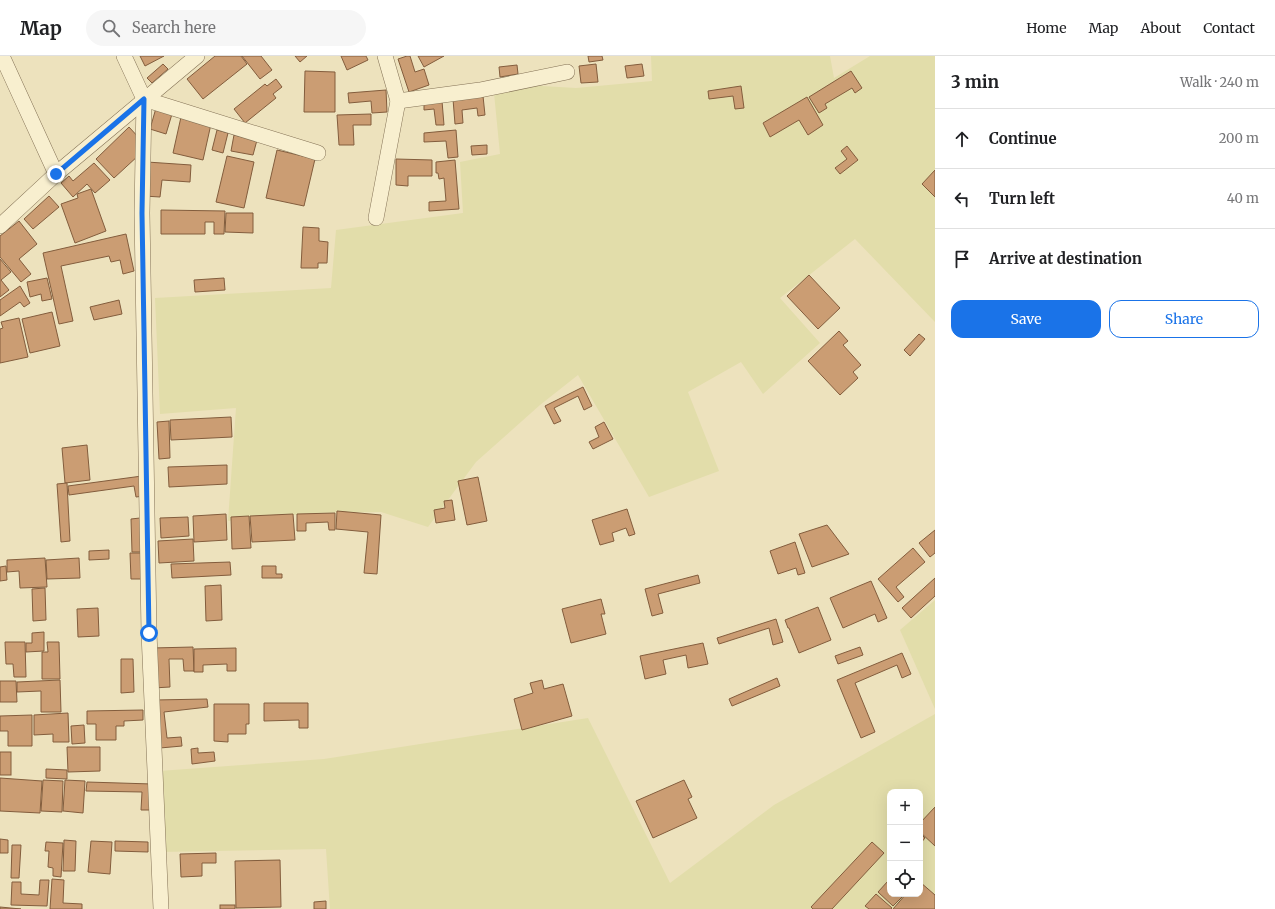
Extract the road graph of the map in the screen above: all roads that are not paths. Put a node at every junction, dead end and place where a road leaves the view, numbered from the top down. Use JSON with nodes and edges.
{"nodes":[{"id":1,"x":2,"y":56,"type":"edge"},
{"id":2,"x":124,"y":56,"type":"edge"},
{"id":3,"x":197,"y":56,"type":"edge"},
{"id":4,"x":385,"y":56,"type":"edge"},
{"id":5,"x":567,"y":72,"type":"dead end"},
{"id":6,"x":144,"y":99,"type":"junction"},
{"id":7,"x":398,"y":101,"type":"junction"},
{"id":8,"x":318,"y":153,"type":"dead end"},
{"id":9,"x":56,"y":174,"type":"junction"},
{"id":10,"x":376,"y":218,"type":"dead end"},
{"id":11,"x":0,"y":226,"type":"edge"},
{"id":12,"x":161,"y":909,"type":"edge"}],
"edges":[{"from":1,"to":9,"type":"street"},
{"from":2,"to":6,"type":"street"},
{"from":3,"to":6,"type":"street"},
{"from":4,"to":7,"type":"street"},
{"from":5,"to":7,"type":"street"},
{"from":6,"to":8,"type":"street"},
{"from":6,"to":9,"type":"street"},
{"from":6,"to":12,"type":"street"},
{"from":7,"to":10,"type":"street"},
{"from":9,"to":11,"type":"street"}]}
